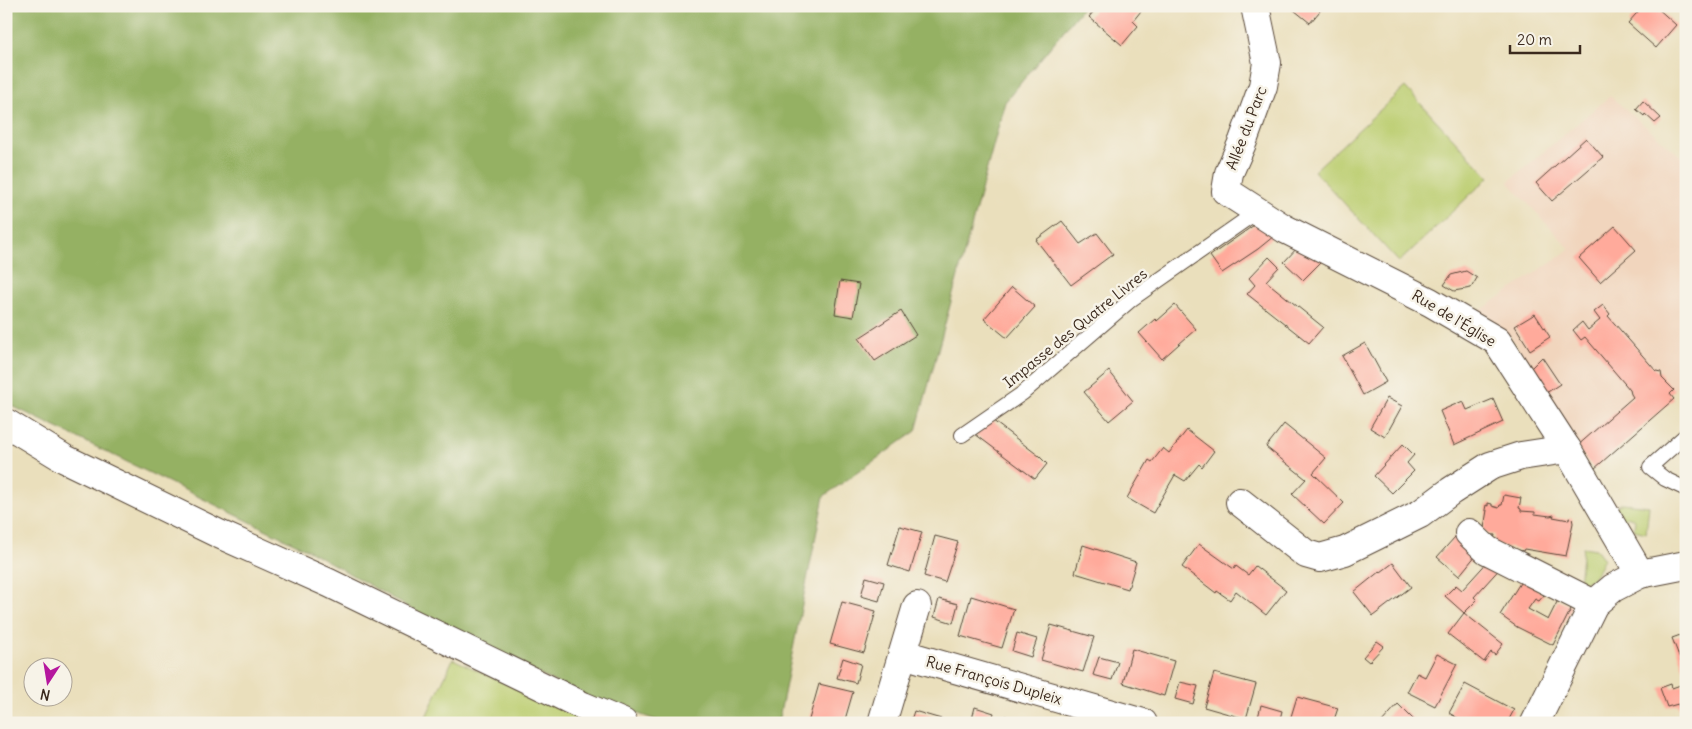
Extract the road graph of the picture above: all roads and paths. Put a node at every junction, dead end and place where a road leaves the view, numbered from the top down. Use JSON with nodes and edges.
{"nodes":[{"id":1,"x":1255,"y":6,"type":"edge"},
{"id":2,"x":1226,"y":191,"type":"joint"},
{"id":3,"x":1258,"y":211,"type":"junction"},
{"id":4,"x":6,"y":423,"type":"edge"},
{"id":5,"x":962,"y":435,"type":"dead end"},
{"id":6,"x":1686,"y":435,"type":"edge"},
{"id":7,"x":1567,"y":450,"type":"junction"},
{"id":8,"x":1686,"y":489,"type":"edge"},
{"id":9,"x":1240,"y":502,"type":"dead end"},
{"id":10,"x":1469,"y":533,"type":"dead end"},
{"id":11,"x":1686,"y":565,"type":"edge"},
{"id":12,"x":1640,"y":574,"type":"junction"},
{"id":13,"x":1594,"y":604,"type":"junction"},
{"id":14,"x":917,"y":606,"type":"dead end"},
{"id":15,"x":903,"y":654,"type":"junction"},
{"id":16,"x":623,"y":723,"type":"edge"},
{"id":17,"x":882,"y":723,"type":"edge"},
{"id":18,"x":1143,"y":723,"type":"edge"},
{"id":19,"x":1535,"y":723,"type":"edge"}],
"edges":[{"from":1,"to":2,"type":"street","name":"Allée du Parc"},
{"from":2,"to":3,"type":"street","name":"Rue de l'Église"},
{"from":3,"to":5,"type":"lane","name":"Impasse des Quatre Livres"},
{"from":3,"to":7,"type":"street","name":"Rue de l'Église"},
{"from":4,"to":16,"type":"street"},
{"from":6,"to":8,"type":"lane"},
{"from":7,"to":9,"type":"street"},
{"from":7,"to":12,"type":"street","name":"Rue de l'Église"},
{"from":10,"to":13,"type":"street"},
{"from":11,"to":12,"type":"street"},
{"from":12,"to":13,"type":"street"},
{"from":13,"to":19,"type":"street"},
{"from":14,"to":15,"type":"street"},
{"from":15,"to":17,"type":"street"},
{"from":15,"to":18,"type":"street","name":"Rue François Dupleix"}]}
